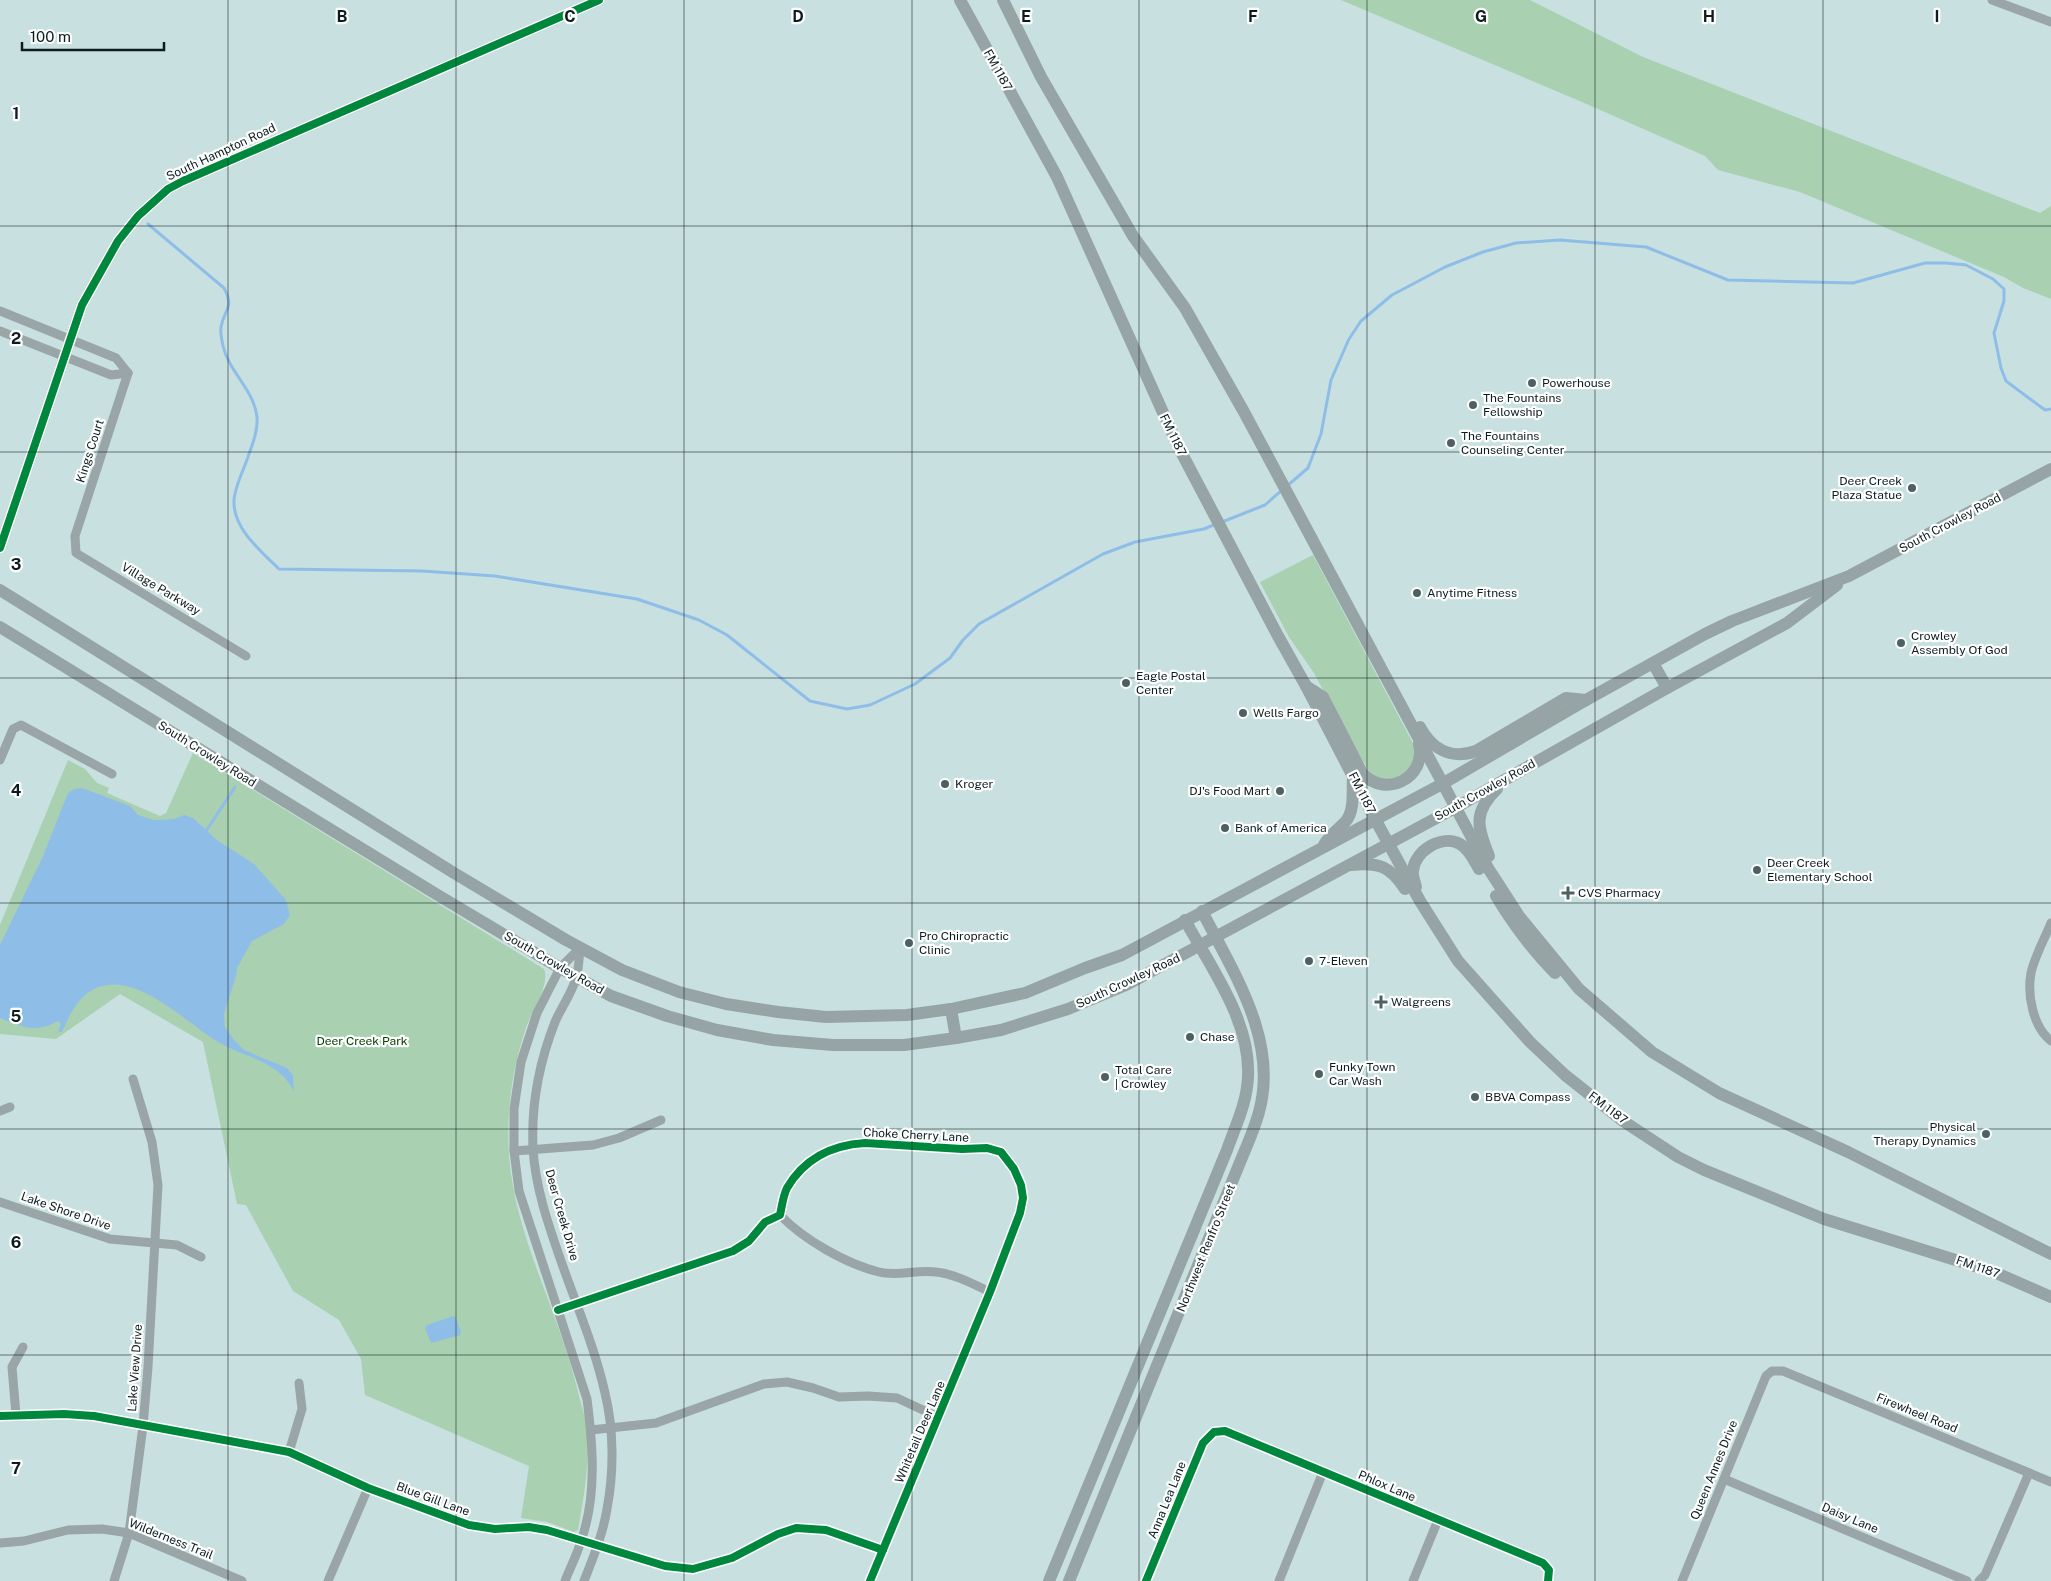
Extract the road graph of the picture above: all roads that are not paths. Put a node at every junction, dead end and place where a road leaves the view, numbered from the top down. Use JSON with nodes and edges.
{"nodes":[{"id":1,"x":598,"y":0,"type":"edge"},
{"id":2,"x":960,"y":0,"type":"edge"},
{"id":3,"x":1003,"y":0,"type":"edge"},
{"id":4,"x":1997,"y":1,"type":"edge"},
{"id":5,"x":2051,"y":22,"type":"edge"},
{"id":6,"x":0,"y":311,"type":"edge"},
{"id":7,"x":0,"y":331,"type":"edge"},
{"id":8,"x":70,"y":341,"type":"junction"},
{"id":9,"x":64,"y":358,"type":"junction"},
{"id":10,"x":128,"y":373,"type":"junction"},
{"id":11,"x":2051,"y":469,"type":"edge"},
{"id":12,"x":76,"y":536,"type":"joint"},
{"id":13,"x":0,"y":548,"type":"edge"},
{"id":14,"x":1849,"y":576,"type":"junction"},
{"id":15,"x":1335,"y":582,"type":"junction"},
{"id":16,"x":0,"y":590,"type":"edge"},
{"id":17,"x":0,"y":627,"type":"edge"},
{"id":18,"x":246,"y":656,"type":"dead end"},
{"id":19,"x":1653,"y":663,"type":"junction"},
{"id":20,"x":1306,"y":686,"type":"junction"},
{"id":21,"x":1667,"y":688,"type":"junction"},
{"id":22,"x":1586,"y":700,"type":"junction"},
{"id":23,"x":1416,"y":733,"type":"junction"},
{"id":24,"x":0,"y":760,"type":"edge"},
{"id":25,"x":112,"y":774,"type":"dead end"},
{"id":26,"x":1353,"y":775,"type":"junction"},
{"id":27,"x":1508,"y":778,"type":"junction"},
{"id":28,"x":1442,"y":784,"type":"junction"},
{"id":29,"x":1455,"y":808,"type":"junction"},
{"id":30,"x":1376,"y":819,"type":"junction"},
{"id":31,"x":1389,"y":843,"type":"junction"},
{"id":32,"x":1323,"y":848,"type":"junction"},
{"id":33,"x":1346,"y":866,"type":"junction"},
{"id":34,"x":1488,"y":868,"type":"junction"},
{"id":35,"x":1420,"y":901,"type":"junction"},
{"id":36,"x":1202,"y":911,"type":"junction"},
{"id":37,"x":1185,"y":920,"type":"junction"},
{"id":38,"x":2051,"y":923,"type":"edge"},
{"id":39,"x":1216,"y":938,"type":"junction"},
{"id":40,"x":1200,"y":946,"type":"junction"},
{"id":41,"x":580,"y":948,"type":"junction"},
{"id":42,"x":1458,"y":961,"type":"junction"},
{"id":43,"x":560,"y":968,"type":"junction"},
{"id":44,"x":576,"y":978,"type":"junction"},
{"id":45,"x":1595,"y":1005,"type":"junction"},
{"id":46,"x":950,"y":1009,"type":"junction"},
{"id":47,"x":956,"y":1038,"type":"junction"},
{"id":48,"x":2051,"y":1041,"type":"edge"},
{"id":49,"x":1264,"y":1076,"type":"junction"},
{"id":50,"x":1248,"y":1078,"type":"junction"},
{"id":51,"x":133,"y":1079,"type":"dead end"},
{"id":52,"x":10,"y":1107,"type":"dead end"},
{"id":53,"x":0,"y":1111,"type":"edge"},
{"id":54,"x":661,"y":1120,"type":"dead end"},
{"id":55,"x":533,"y":1149,"type":"junction"},
{"id":56,"x":514,"y":1151,"type":"junction"},
{"id":57,"x":0,"y":1202,"type":"edge"},
{"id":58,"x":780,"y":1215,"type":"junction"},
{"id":59,"x":155,"y":1244,"type":"junction"},
{"id":60,"x":2051,"y":1254,"type":"edge"},
{"id":61,"x":201,"y":1257,"type":"dead end"},
{"id":62,"x":990,"y":1292,"type":"junction"},
{"id":63,"x":2051,"y":1297,"type":"edge"},
{"id":64,"x":576,"y":1304,"type":"junction"},
{"id":65,"x":558,"y":1310,"type":"junction"},
{"id":66,"x":23,"y":1347,"type":"dead end"},
{"id":67,"x":1772,"y":1371,"type":"joint"},
{"id":68,"x":299,"y":1382,"type":"dead end"},
{"id":69,"x":0,"y":1416,"type":"edge"},
{"id":70,"x":16,"y":1416,"type":"junction"},
{"id":71,"x":938,"y":1416,"type":"junction"},
{"id":72,"x":143,"y":1426,"type":"junction"},
{"id":73,"x":610,"y":1428,"type":"junction"},
{"id":74,"x":591,"y":1430,"type":"junction"},
{"id":75,"x":1214,"y":1432,"type":"joint"},
{"id":76,"x":288,"y":1452,"type":"junction"},
{"id":77,"x":1323,"y":1472,"type":"junction"},
{"id":78,"x":2029,"y":1472,"type":"junction"},
{"id":79,"x":1724,"y":1479,"type":"junction"},
{"id":80,"x":2051,"y":1482,"type":"edge"},
{"id":81,"x":368,"y":1488,"type":"junction"},
{"id":82,"x":1438,"y":1520,"type":"junction"},
{"id":83,"x":129,"y":1533,"type":"junction"},
{"id":84,"x":582,"y":1541,"type":"junction"},
{"id":85,"x":0,"y":1543,"type":"edge"},
{"id":86,"x":598,"y":1545,"type":"junction"},
{"id":87,"x":883,"y":1550,"type":"junction"},
{"id":88,"x":114,"y":1581,"type":"edge"},
{"id":89,"x":242,"y":1581,"type":"edge"},
{"id":90,"x":328,"y":1581,"type":"edge"},
{"id":91,"x":565,"y":1581,"type":"edge"},
{"id":92,"x":584,"y":1581,"type":"edge"},
{"id":93,"x":870,"y":1581,"type":"edge"},
{"id":94,"x":1049,"y":1581,"type":"edge"},
{"id":95,"x":1069,"y":1581,"type":"edge"},
{"id":96,"x":1146,"y":1581,"type":"edge"},
{"id":97,"x":1279,"y":1581,"type":"edge"},
{"id":98,"x":1413,"y":1581,"type":"edge"},
{"id":99,"x":1548,"y":1581,"type":"edge"},
{"id":100,"x":1682,"y":1581,"type":"edge"},
{"id":101,"x":1966,"y":1581,"type":"edge"},
{"id":102,"x":1979,"y":1581,"type":"edge"}],
"edges":[{"from":1,"to":8,"type":"street","name":"South Hampton Road"},
{"from":2,"to":20,"type":"main road","name":"FM 1187","number":"FM 1187"},
{"from":3,"to":15,"type":"main road"},
{"from":4,"to":5,"type":"street"},
{"from":6,"to":8,"type":"street"},
{"from":7,"to":9,"type":"street"},
{"from":8,"to":9,"type":"street","name":"South Hampton Road"},
{"from":8,"to":10,"type":"street"},
{"from":9,"to":10,"type":"street"},
{"from":9,"to":13,"type":"street","name":"South Hampton Road"},
{"from":10,"to":12,"type":"street","name":"Kings Court"},
{"from":11,"to":14,"type":"main road","name":"South Crowley Road"},
{"from":12,"to":18,"type":"street","name":"Village Parkway"},
{"from":14,"to":19,"type":"main road","name":"South Crowley Road"},
{"from":14,"to":21,"type":"main road","name":"South Crowley Road"},
{"from":15,"to":22,"type":"main road"},
{"from":15,"to":23,"type":"main road"},
{"from":16,"to":41,"type":"main road","name":"South Crowley Road"},
{"from":17,"to":43,"type":"main road","name":"South Crowley Road"},
{"from":19,"to":21,"type":"main road"},
{"from":19,"to":22,"type":"main road","name":"South Crowley Road"},
{"from":20,"to":23,"type":"main road"},
{"from":20,"to":26,"type":"main road","name":"FM 1187","number":"FM 1187"},
{"from":21,"to":27,"type":"main road","name":"South Crowley Road"},
{"from":22,"to":28,"type":"main road","name":"South Crowley Road"},
{"from":23,"to":28,"type":"main road"},
{"from":24,"to":25,"type":"street"},
{"from":26,"to":30,"type":"main road","name":"FM 1187","number":"FM 1187"},
{"from":26,"to":32,"type":"main road"},
{"from":27,"to":29,"type":"main road","name":"South Crowley Road"},
{"from":27,"to":34,"type":"main road"},
{"from":28,"to":29,"type":"main road"},
{"from":28,"to":30,"type":"main road","name":"South Crowley Road"},
{"from":29,"to":31,"type":"main road","name":"South Crowley Road"},
{"from":29,"to":34,"type":"main road"},
{"from":30,"to":31,"type":"main road","name":"FM 1187","number":"FM 1187"},
{"from":30,"to":32,"type":"main road","name":"South Crowley Road"},
{"from":31,"to":33,"type":"main road","name":"South Crowley Road"},
{"from":31,"to":35,"type":"main road","name":"FM 1187","number":"FM 1187"},
{"from":32,"to":36,"type":"main road","name":"South Crowley Road"},
{"from":33,"to":39,"type":"main road","name":"South Crowley Road"},
{"from":33,"to":42,"type":"main road"},
{"from":34,"to":45,"type":"main road"},
{"from":35,"to":42,"type":"main road","name":"FM 1187","number":"FM 1187"},
{"from":35,"to":45,"type":"main road"},
{"from":36,"to":37,"type":"main road","name":"South Crowley Road"},
{"from":36,"to":39,"type":"main road","name":"Northwest Renfro Street"},
{"from":37,"to":40,"type":"main road","name":"Northwest Renfro Street"},
{"from":37,"to":46,"type":"main road","name":"South Crowley Road"},
{"from":38,"to":48,"type":"street"},
{"from":39,"to":40,"type":"main road","name":"South Crowley Road"},
{"from":39,"to":49,"type":"main road","name":"Northwest Renfro Street"},
{"from":40,"to":47,"type":"main road","name":"South Crowley Road"},
{"from":40,"to":50,"type":"main road","name":"Northwest Renfro Street"},
{"from":41,"to":43,"type":"street"},
{"from":41,"to":44,"type":"street","name":"Deer Creek Drive"},
{"from":41,"to":46,"type":"main road","name":"South Crowley Road"},
{"from":42,"to":63,"type":"main road","name":"FM 1187","number":"FM 1187"},
{"from":43,"to":44,"type":"main road","name":"South Crowley Road"},
{"from":43,"to":56,"type":"street"},
{"from":44,"to":47,"type":"main road","name":"South Crowley Road"},
{"from":44,"to":55,"type":"street","name":"Deer Creek Drive"},
{"from":45,"to":60,"type":"main road"},
{"from":46,"to":47,"type":"main road"},
{"from":49,"to":50,"type":"main road"},
{"from":49,"to":95,"type":"main road","name":"Northwest Renfro Street"},
{"from":50,"to":94,"type":"main road","name":"Northwest Renfro Street"},
{"from":51,"to":59,"type":"street","name":"Lake View Drive"},
{"from":52,"to":53,"type":"street"},
{"from":54,"to":55,"type":"street"},
{"from":55,"to":56,"type":"street"},
{"from":55,"to":64,"type":"street","name":"Deer Creek Drive"},
{"from":56,"to":65,"type":"street"},
{"from":57,"to":59,"type":"street","name":"Lake Shore Drive"},
{"from":58,"to":62,"type":"street"},
{"from":58,"to":62,"type":"street","name":"Choke Cherry Lane"},
{"from":58,"to":64,"type":"street"},
{"from":59,"to":61,"type":"street","name":"Lake Shore Drive"},
{"from":59,"to":72,"type":"street","name":"Lake View Drive"},
{"from":62,"to":71,"type":"street","name":"Whitetail Deer Lane"},
{"from":64,"to":65,"type":"street"},
{"from":64,"to":73,"type":"street","name":"Deer Creek Drive"},
{"from":65,"to":74,"type":"street"},
{"from":66,"to":70,"type":"street"},
{"from":67,"to":78,"type":"street","name":"Firewheel Road"},
{"from":67,"to":79,"type":"street","name":"Queen Annes Drive"},
{"from":68,"to":76,"type":"street"},
{"from":69,"to":70,"type":"street","name":"Blue Gill Lane"},
{"from":70,"to":72,"type":"street","name":"Blue Gill Lane"},
{"from":71,"to":73,"type":"street"},
{"from":71,"to":87,"type":"street","name":"Whitetail Deer Lane"},
{"from":72,"to":76,"type":"street","name":"Blue Gill Lane"},
{"from":72,"to":83,"type":"street","name":"Lake View Drive"},
{"from":73,"to":74,"type":"street"},
{"from":73,"to":86,"type":"street","name":"Deer Creek Drive"},
{"from":74,"to":84,"type":"street"},
{"from":75,"to":77,"type":"street","name":"Phlox Lane"},
{"from":75,"to":96,"type":"street","name":"Anna Lea Lane"},
{"from":76,"to":81,"type":"street","name":"Blue Gill Lane"},
{"from":77,"to":82,"type":"street","name":"Phlox Lane"},
{"from":77,"to":97,"type":"street"},
{"from":78,"to":80,"type":"street","name":"Firewheel Road"},
{"from":78,"to":102,"type":"street"},
{"from":79,"to":100,"type":"street","name":"Queen Annes Drive"},
{"from":79,"to":101,"type":"street","name":"Daisy Lane"},
{"from":81,"to":84,"type":"street","name":"Blue Gill Lane"},
{"from":81,"to":90,"type":"street"},
{"from":82,"to":98,"type":"street"},
{"from":82,"to":99,"type":"street","name":"Phlox Lane"},
{"from":83,"to":85,"type":"street","name":"Wilderness Trail"},
{"from":83,"to":88,"type":"street","name":"Lake View Drive"},
{"from":83,"to":89,"type":"street","name":"Wilderness Trail"},
{"from":84,"to":86,"type":"street","name":"Blue Gill Lane"},
{"from":84,"to":91,"type":"street"},
{"from":86,"to":87,"type":"street","name":"Blue Gill Lane"},
{"from":86,"to":92,"type":"street","name":"Deer Creek Drive"},
{"from":87,"to":93,"type":"street","name":"Whitetail Deer Lane"}]}
